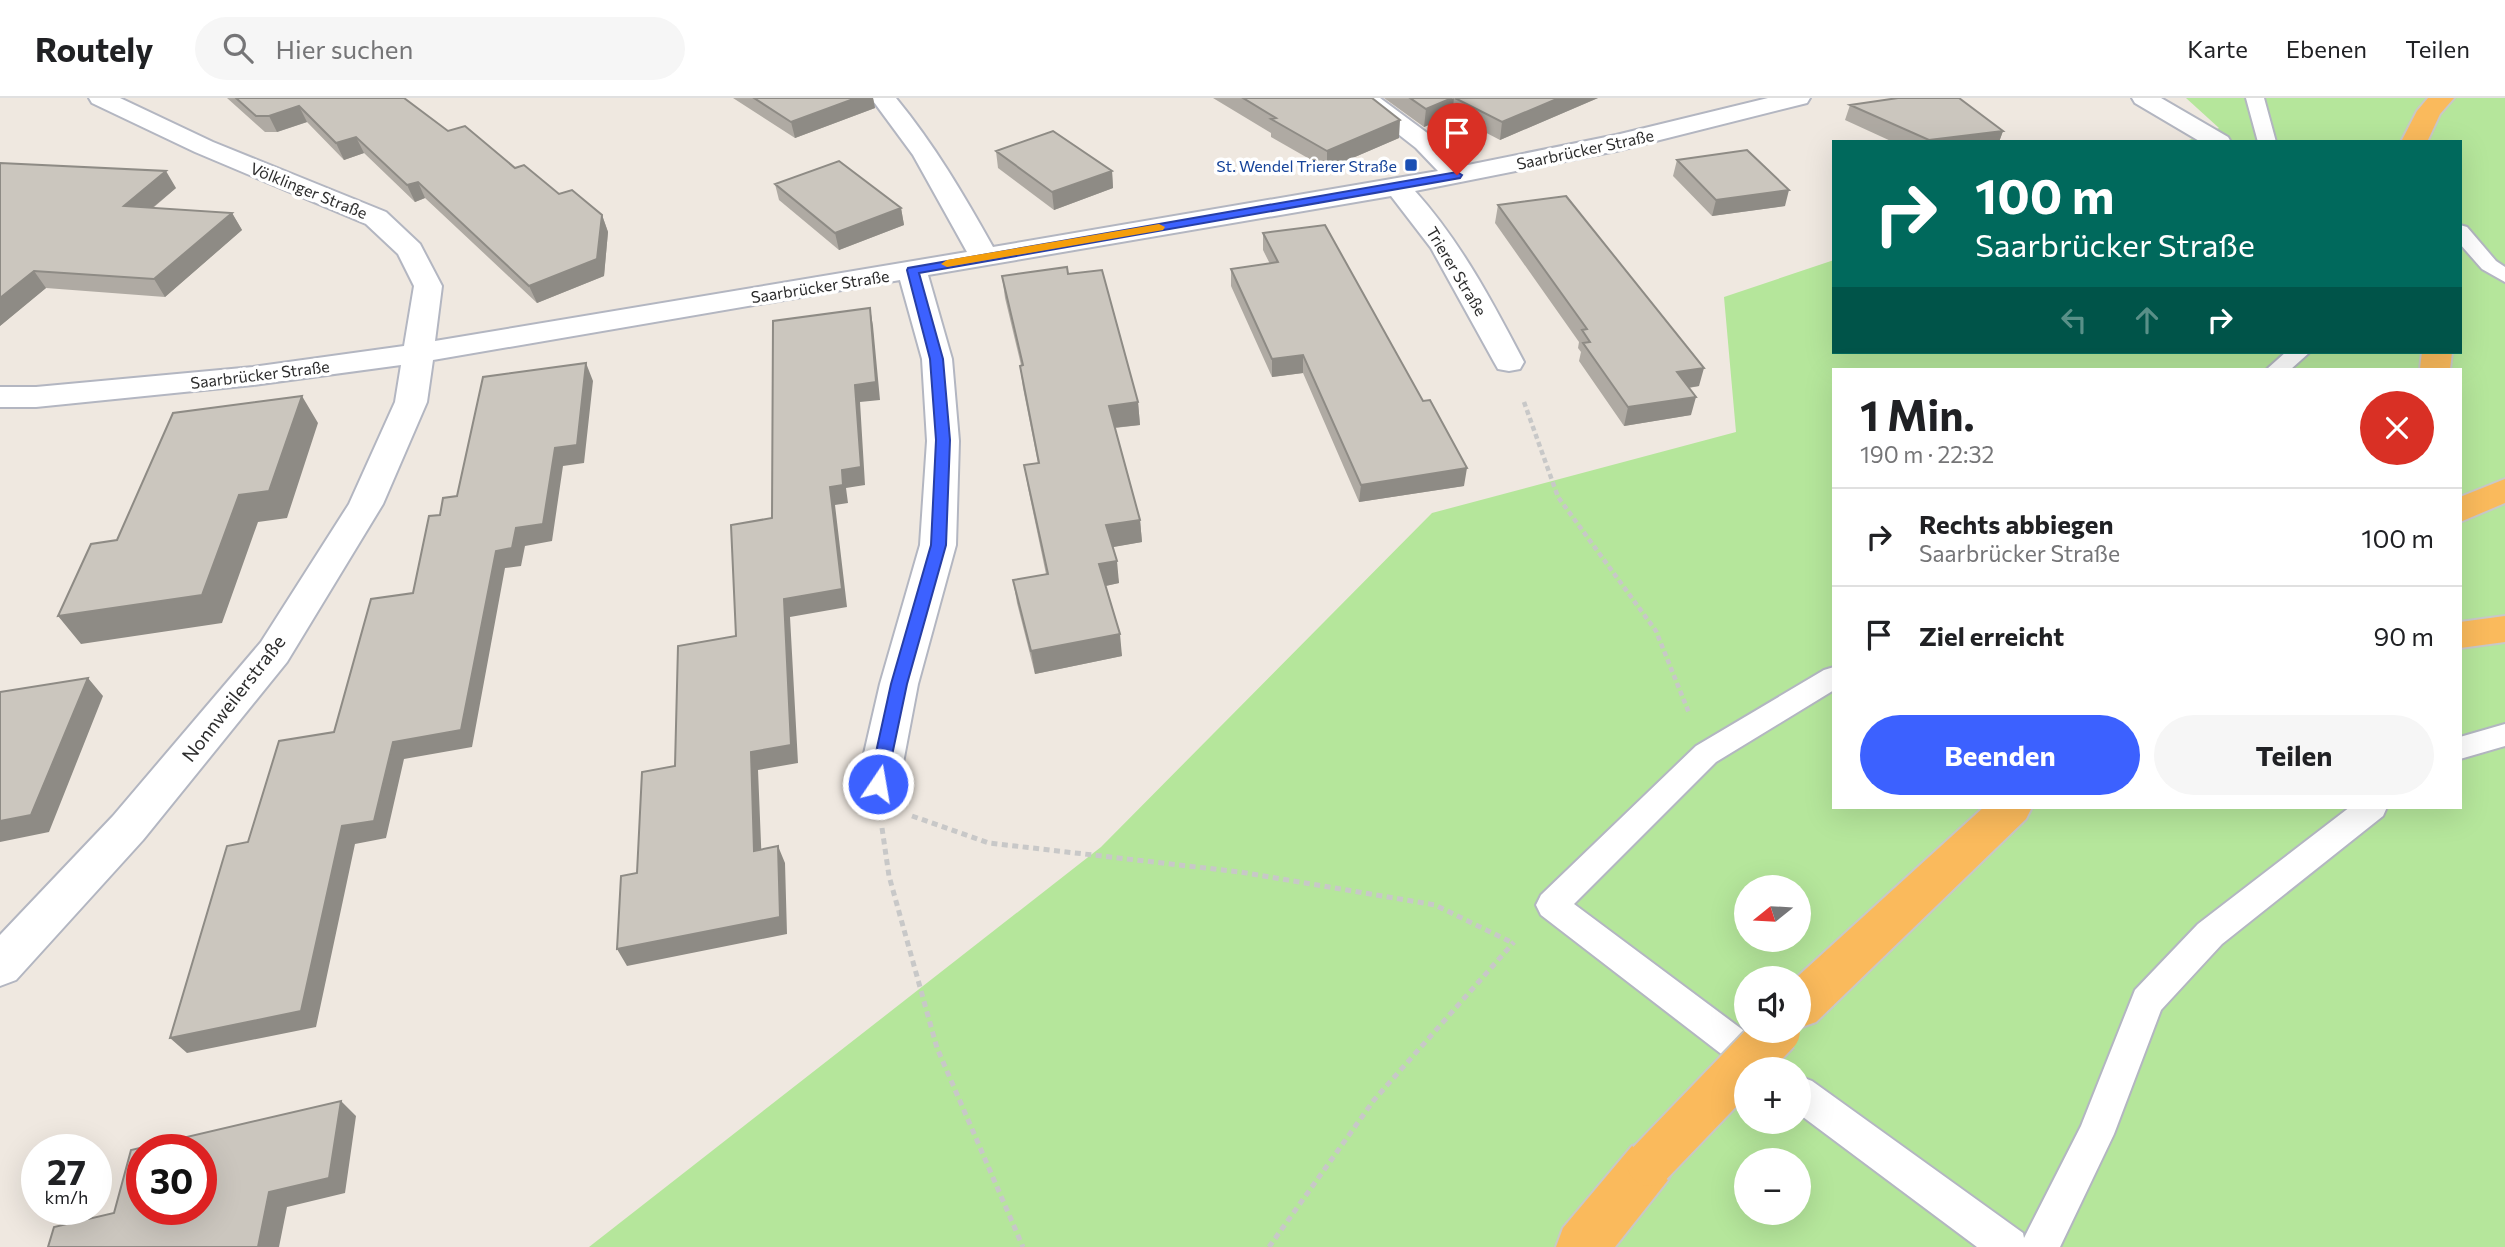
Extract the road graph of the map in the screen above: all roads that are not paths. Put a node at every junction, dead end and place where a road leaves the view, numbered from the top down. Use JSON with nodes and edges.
{"nodes":[{"id":1,"x":101,"y":98,"type":"edge"},
{"id":2,"x":883,"y":98,"type":"edge"},
{"id":3,"x":1364,"y":98,"type":"edge"},
{"id":4,"x":1798,"y":98,"type":"edge"},
{"id":5,"x":2144,"y":98,"type":"edge"},
{"id":6,"x":2255,"y":98,"type":"edge"},
{"id":7,"x":2442,"y":98,"type":"edge"},
{"id":8,"x":2216,"y":140,"type":"edge"},
{"id":9,"x":2266,"y":140,"type":"edge"},
{"id":10,"x":2415,"y":140,"type":"edge"},
{"id":11,"x":1457,"y":175,"type":"junction"},
{"id":12,"x":1397,"y":187,"type":"junction"},
{"id":13,"x":2462,"y":233,"type":"edge"},
{"id":14,"x":984,"y":257,"type":"junction"},
{"id":15,"x":912,"y":270,"type":"junction"},
{"id":16,"x":2505,"y":276,"type":"edge"},
{"id":17,"x":419,"y":353,"type":"junction"},
{"id":18,"x":2297,"y":354,"type":"edge"},
{"id":19,"x":1509,"y":362,"type":"road end"},
{"id":20,"x":2279,"y":368,"type":"edge"},
{"id":21,"x":0,"y":397,"type":"edge"},
{"id":22,"x":2505,"y":490,"type":"edge"},
{"id":23,"x":2462,"y":510,"type":"edge"},
{"id":24,"x":2505,"y":629,"type":"edge"},
{"id":25,"x":2462,"y":635,"type":"edge"},
{"id":26,"x":1832,"y":678,"type":"edge"},
{"id":27,"x":2505,"y":735,"type":"edge"},
{"id":28,"x":2462,"y":747,"type":"edge"},
{"id":29,"x":878,"y":794,"type":"road end"},
{"id":30,"x":2009,"y":809,"type":"edge"},
{"id":31,"x":2368,"y":809,"type":"edge"},
{"id":32,"x":0,"y":966,"type":"edge"},
{"id":33,"x":1811,"y":995,"type":"edge"},
{"id":34,"x":1765,"y":1043,"type":"edge"},
{"id":35,"x":1752,"y":1057,"type":"edge"},
{"id":36,"x":1811,"y":1102,"type":"edge"},
{"id":37,"x":1582,"y":1247,"type":"edge"},
{"id":38,"x":2009,"y":1247,"type":"edge"},
{"id":39,"x":2040,"y":1247,"type":"edge"}],
"edges":[{"from":1,"to":17,"type":"street","name":"Völklinger Straße"},
{"from":2,"to":14,"type":"street"},
{"from":3,"to":11,"type":"street"},
{"from":4,"to":11,"type":"street","name":"Saarbrücker Straße"},
{"from":5,"to":8,"type":"street"},
{"from":6,"to":9,"type":"lane"},
{"from":7,"to":10,"type":"highway"},
{"from":11,"to":12,"type":"street","name":"Saarbrücker Straße"},
{"from":12,"to":14,"type":"street","name":"Saarbrücker Straße"},
{"from":12,"to":19,"type":"street","name":"Trierer Straße"},
{"from":13,"to":16,"type":"lane"},
{"from":14,"to":15,"type":"street","name":"Saarbrücker Straße"},
{"from":15,"to":17,"type":"street","name":"Saarbrücker Straße"},
{"from":15,"to":29,"type":"street"},
{"from":17,"to":21,"type":"street","name":"Saarbrücker Straße"},
{"from":17,"to":32,"type":"street","name":"Nonnweilerstraße"},
{"from":18,"to":20,"type":"lane"},
{"from":22,"to":23,"type":"highway"},
{"from":24,"to":25,"type":"highway"},
{"from":26,"to":35,"type":"lane"},
{"from":27,"to":28,"type":"lane"},
{"from":30,"to":33,"type":"highway"},
{"from":31,"to":39,"type":"lane"},
{"from":34,"to":37,"type":"highway","bridge":true},
{"from":36,"to":38,"type":"lane"}]}
